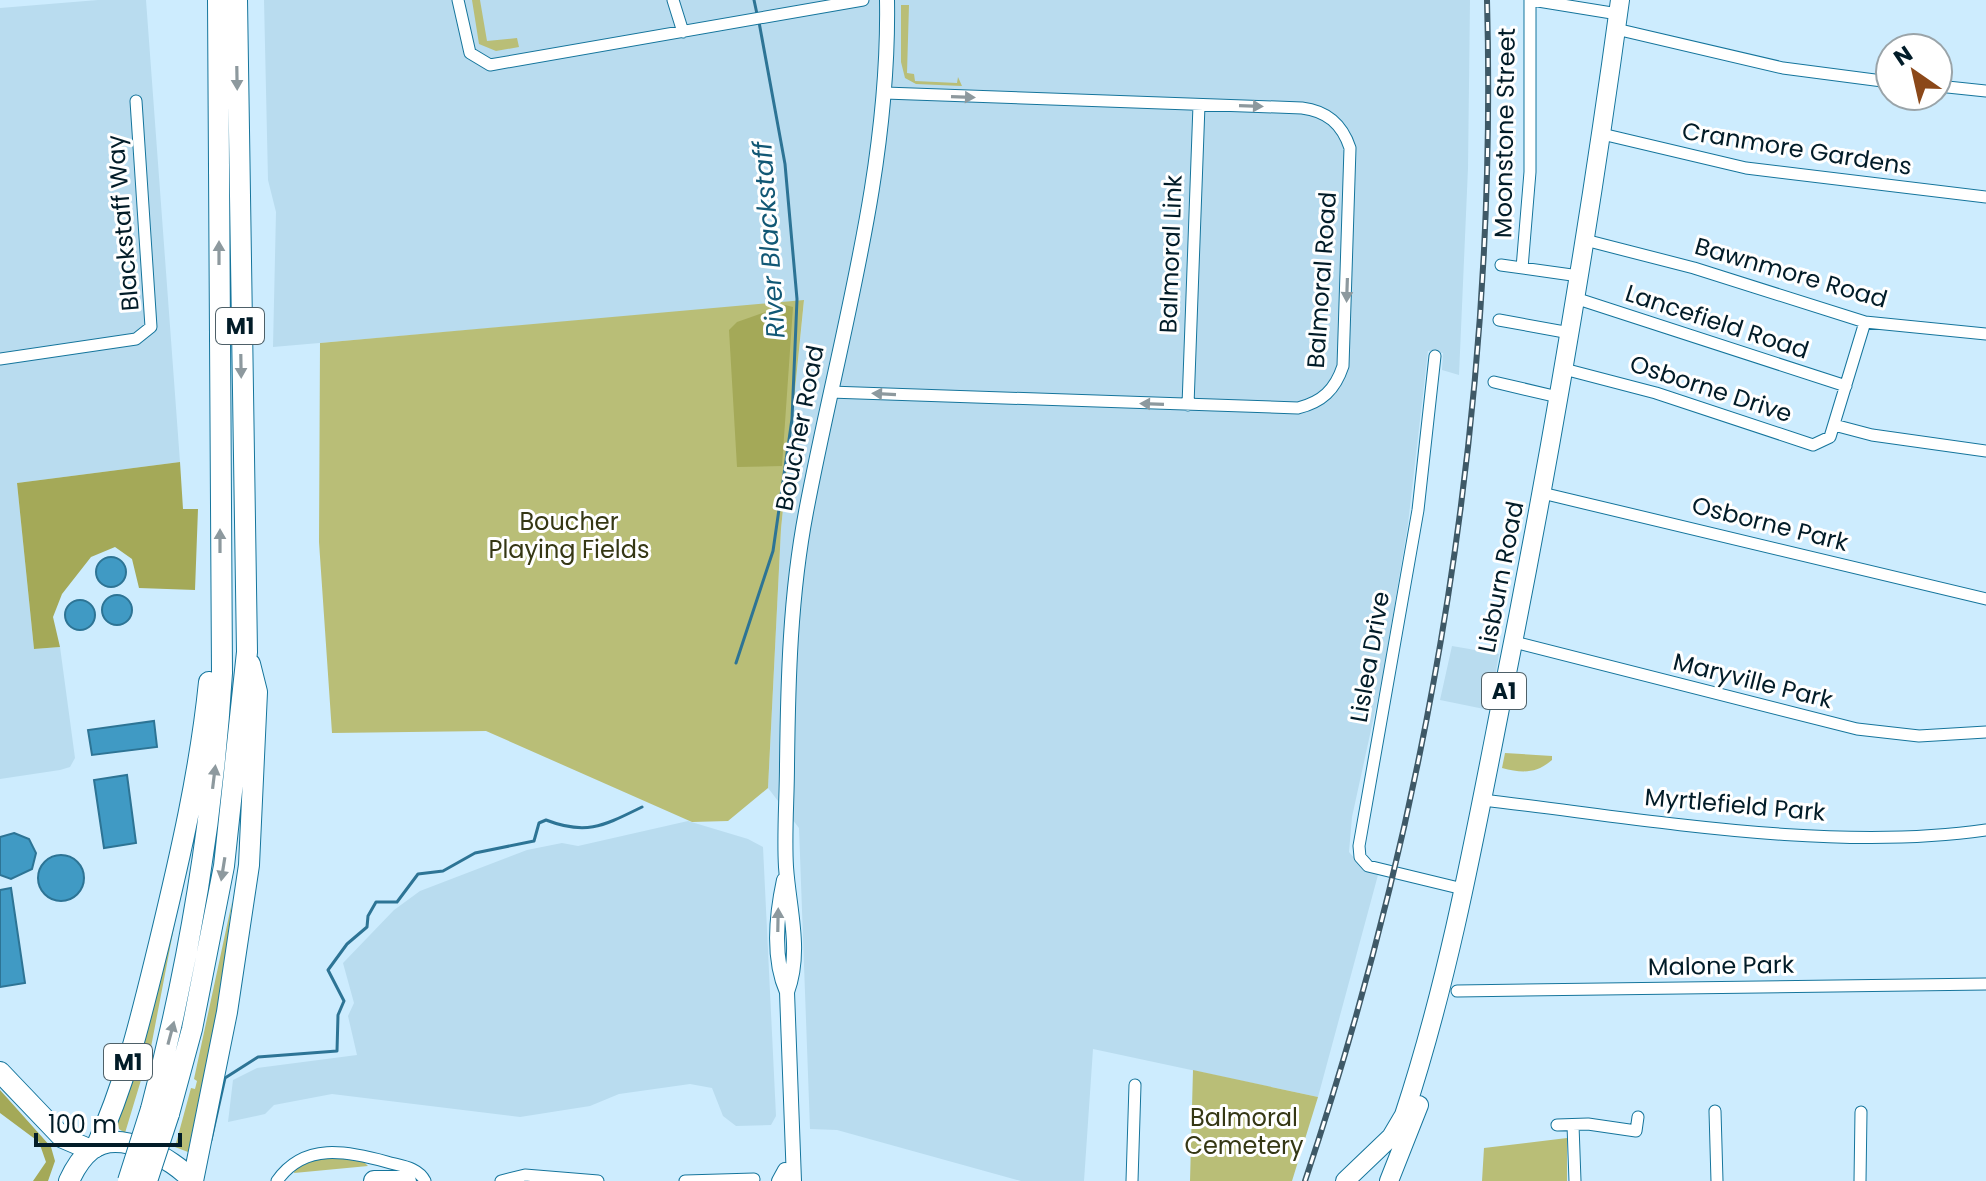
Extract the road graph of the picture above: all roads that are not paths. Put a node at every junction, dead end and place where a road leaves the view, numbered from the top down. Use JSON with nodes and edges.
{"nodes":[{"id":1,"x":218,"y":0,"type":"edge"},
{"id":2,"x":237,"y":0,"type":"edge"},
{"id":3,"x":458,"y":0,"type":"edge"},
{"id":4,"x":673,"y":0,"type":"edge"},
{"id":5,"x":863,"y":0,"type":"edge"},
{"id":6,"x":879,"y":0,"type":"edge"},
{"id":7,"x":887,"y":0,"type":"edge"},
{"id":8,"x":1531,"y":0,"type":"edge"},
{"id":9,"x":1618,"y":14,"type":"edge"},
{"id":10,"x":683,"y":32,"type":"junction"},
{"id":11,"x":1874,"y":80,"type":"edge"},
{"id":12,"x":1954,"y":88,"type":"edge"},
{"id":13,"x":1986,"y":91,"type":"edge"},
{"id":14,"x":885,"y":93,"type":"junction"},
{"id":15,"x":136,"y":101,"type":"dead end"},
{"id":16,"x":1199,"y":105,"type":"junction"},
{"id":17,"x":1602,"y":134,"type":"junction"},
{"id":18,"x":1986,"y":197,"type":"edge"},
{"id":19,"x":1585,"y":240,"type":"junction"},
{"id":20,"x":1501,"y":265,"type":"dead end"},
{"id":21,"x":1522,"y":268,"type":"junction"},
{"id":22,"x":1579,"y":276,"type":"junction"},
{"id":23,"x":1575,"y":298,"type":"junction"},
{"id":24,"x":1499,"y":320,"type":"dead end"},
{"id":25,"x":1865,"y":322,"type":"junction"},
{"id":26,"x":1570,"y":333,"type":"junction"},
{"id":27,"x":1986,"y":334,"type":"edge"},
{"id":28,"x":1435,"y":356,"type":"dead end"},
{"id":29,"x":0,"y":359,"type":"edge"},
{"id":30,"x":1564,"y":369,"type":"junction"},
{"id":31,"x":1494,"y":382,"type":"dead end"},
{"id":32,"x":1846,"y":386,"type":"junction"},
{"id":33,"x":830,"y":392,"type":"junction"},
{"id":34,"x":1558,"y":397,"type":"junction"},
{"id":35,"x":1188,"y":405,"type":"junction"},
{"id":36,"x":1834,"y":425,"type":"junction"},
{"id":37,"x":1986,"y":451,"type":"edge"},
{"id":38,"x":1542,"y":493,"type":"junction"},
{"id":39,"x":1986,"y":599,"type":"edge"},
{"id":40,"x":220,"y":619,"type":"junction"},
{"id":41,"x":1514,"y":642,"type":"junction"},
{"id":42,"x":247,"y":652,"type":"junction"},
{"id":43,"x":1986,"y":732,"type":"edge"},
{"id":44,"x":1482,"y":800,"type":"junction"},
{"id":45,"x":1986,"y":830,"type":"edge"},
{"id":46,"x":1463,"y":889,"type":"junction"},
{"id":47,"x":1986,"y":984,"type":"edge"},
{"id":48,"x":1457,"y":991,"type":"dead end"},
{"id":49,"x":1422,"y":1056,"type":"junction"},
{"id":50,"x":0,"y":1072,"type":"edge"},
{"id":51,"x":1135,"y":1085,"type":"dead end"},
{"id":52,"x":1715,"y":1111,"type":"dead end"},
{"id":53,"x":160,"y":1112,"type":"junction"},
{"id":54,"x":1861,"y":1112,"type":"dead end"},
{"id":55,"x":1638,"y":1117,"type":"dead end"},
{"id":56,"x":791,"y":1119,"type":"junction"},
{"id":57,"x":1557,"y":1125,"type":"dead end"},
{"id":58,"x":1573,"y":1125,"type":"junction"},
{"id":59,"x":49,"y":1126,"type":"junction"},
{"id":60,"x":1391,"y":1137,"type":"junction"},
{"id":61,"x":93,"y":1148,"type":"junction"},
{"id":62,"x":373,"y":1158,"type":"junction"},
{"id":63,"x":785,"y":1178,"type":"edge"},
{"id":64,"x":754,"y":1179,"type":"dead end"},
{"id":65,"x":66,"y":1181,"type":"edge"},
{"id":66,"x":128,"y":1181,"type":"edge"},
{"id":67,"x":147,"y":1181,"type":"edge"},
{"id":68,"x":193,"y":1181,"type":"edge"},
{"id":69,"x":277,"y":1181,"type":"edge"},
{"id":70,"x":376,"y":1181,"type":"edge"},
{"id":71,"x":406,"y":1181,"type":"edge"},
{"id":72,"x":425,"y":1181,"type":"edge"},
{"id":73,"x":501,"y":1181,"type":"edge"},
{"id":74,"x":598,"y":1181,"type":"edge"},
{"id":75,"x":685,"y":1181,"type":"edge"},
{"id":76,"x":804,"y":1181,"type":"edge"},
{"id":77,"x":1132,"y":1181,"type":"edge"},
{"id":78,"x":1345,"y":1181,"type":"edge"},
{"id":79,"x":1380,"y":1181,"type":"edge"},
{"id":80,"x":1389,"y":1181,"type":"edge"},
{"id":81,"x":1575,"y":1181,"type":"edge"},
{"id":82,"x":1717,"y":1181,"type":"edge"},
{"id":83,"x":1860,"y":1181,"type":"edge"}],
"edges":[{"from":40,"to":1,"type":"highway","number":"M1","one_way":true},
{"from":2,"to":42,"type":"highway","number":"M1","one_way":true},
{"from":3,"to":10,"type":"street"},
{"from":4,"to":10,"type":"street"},
{"from":5,"to":10,"type":"street"},
{"from":6,"to":7,"type":"street"},
{"from":7,"to":14,"type":"street","name":"Boucher Road"},
{"from":8,"to":9,"type":"street"},
{"from":8,"to":21,"type":"street","name":"Moonstone Street"},
{"from":9,"to":11,"type":"street"},
{"from":9,"to":17,"type":"main road","name":"Lisburn Road","number":"A1"},
{"from":12,"to":13,"type":"street"},
{"from":14,"to":16,"type":"street","name":"Balmoral Road","one_way":true},
{"from":14,"to":33,"type":"street","name":"Boucher Road"},
{"from":15,"to":29,"type":"street","name":"Blackstaff Way"},
{"from":16,"to":35,"type":"street","name":"Balmoral Link"},
{"from":16,"to":35,"type":"street","name":"Balmoral Road","one_way":true},
{"from":17,"to":18,"type":"street","name":"Cranmore Gardens"},
{"from":17,"to":19,"type":"main road","name":"Lisburn Road","number":"A1"},
{"from":19,"to":22,"type":"main road","name":"Lisburn Road","number":"A1"},
{"from":19,"to":25,"type":"street","name":"Bawnmore Road"},
{"from":20,"to":21,"type":"street"},
{"from":21,"to":22,"type":"street"},
{"from":22,"to":23,"type":"main road","name":"Lisburn Road","number":"A1"},
{"from":23,"to":26,"type":"main road","name":"Lisburn Road","number":"A1"},
{"from":23,"to":32,"type":"street","name":"Lancefield Road"},
{"from":24,"to":26,"type":"street"},
{"from":25,"to":27,"type":"street","name":"Bawnmore Road"},
{"from":25,"to":32,"type":"street"},
{"from":26,"to":30,"type":"main road","name":"Lisburn Road","number":"A1"},
{"from":28,"to":46,"type":"street","name":"Lislea Drive"},
{"from":30,"to":34,"type":"main road","name":"Lisburn Road","number":"A1"},
{"from":30,"to":36,"type":"street","name":"Osborne Drive"},
{"from":31,"to":34,"type":"street"},
{"from":32,"to":36,"type":"street"},
{"from":35,"to":33,"type":"street","name":"Balmoral Road","one_way":true},
{"from":33,"to":56,"type":"street","name":"Boucher Road"},
{"from":34,"to":38,"type":"main road","name":"Lisburn Road","number":"A1"},
{"from":36,"to":37,"type":"street"},
{"from":38,"to":39,"type":"street","name":"Osborne Park"},
{"from":38,"to":41,"type":"main road","name":"Lisburn Road","number":"A1"},
{"from":53,"to":40,"type":"highway","number":"M1","one_way":true},
{"from":40,"to":61,"type":"highway","number":"M1"},
{"from":41,"to":43,"type":"street","name":"Maryville Park"},
{"from":41,"to":44,"type":"main road","name":"Lisburn Road","number":"A1"},
{"from":42,"to":53,"type":"highway","number":"M1","one_way":true},
{"from":42,"to":68,"type":"highway","number":"M1"},
{"from":44,"to":45,"type":"street","name":"Myrtlefield Park"},
{"from":44,"to":46,"type":"main road","name":"Lisburn Road","number":"A1"},
{"from":46,"to":49,"type":"main road","name":"Lisburn Road","number":"A1"},
{"from":47,"to":48,"type":"street","name":"Malone Park"},
{"from":49,"to":60,"type":"main road","name":"Lisburn Road","number":"A1"},
{"from":49,"to":80,"type":"main road","number":"A1"},
{"from":50,"to":59,"type":"highway"},
{"from":51,"to":77,"type":"street"},
{"from":52,"to":82,"type":"street"},
{"from":53,"to":66,"type":"highway","number":"M1","bridge":true},
{"from":53,"to":67,"type":"highway","number":"M1","bridge":true},
{"from":54,"to":83,"type":"street"},
{"from":55,"to":58,"type":"street"},
{"from":56,"to":63,"type":"street","name":"Boucher Road"},
{"from":56,"to":76,"type":"street"},
{"from":57,"to":58,"type":"street"},
{"from":58,"to":81,"type":"street"},
{"from":59,"to":61,"type":"highway"},
{"from":59,"to":65,"type":"highway"},
{"from":60,"to":78,"type":"main road","name":"Lisburn Road","number":"A1"},
{"from":60,"to":79,"type":"main road","number":"A1"},
{"from":61,"to":65,"type":"highway"},
{"from":61,"to":68,"type":"highway"},
{"from":62,"to":69,"type":"street"},
{"from":62,"to":70,"type":"street"},
{"from":62,"to":72,"type":"street"},
{"from":64,"to":75,"type":"street"},
{"from":70,"to":71,"type":"highway"},
{"from":73,"to":74,"type":"street"}]}
